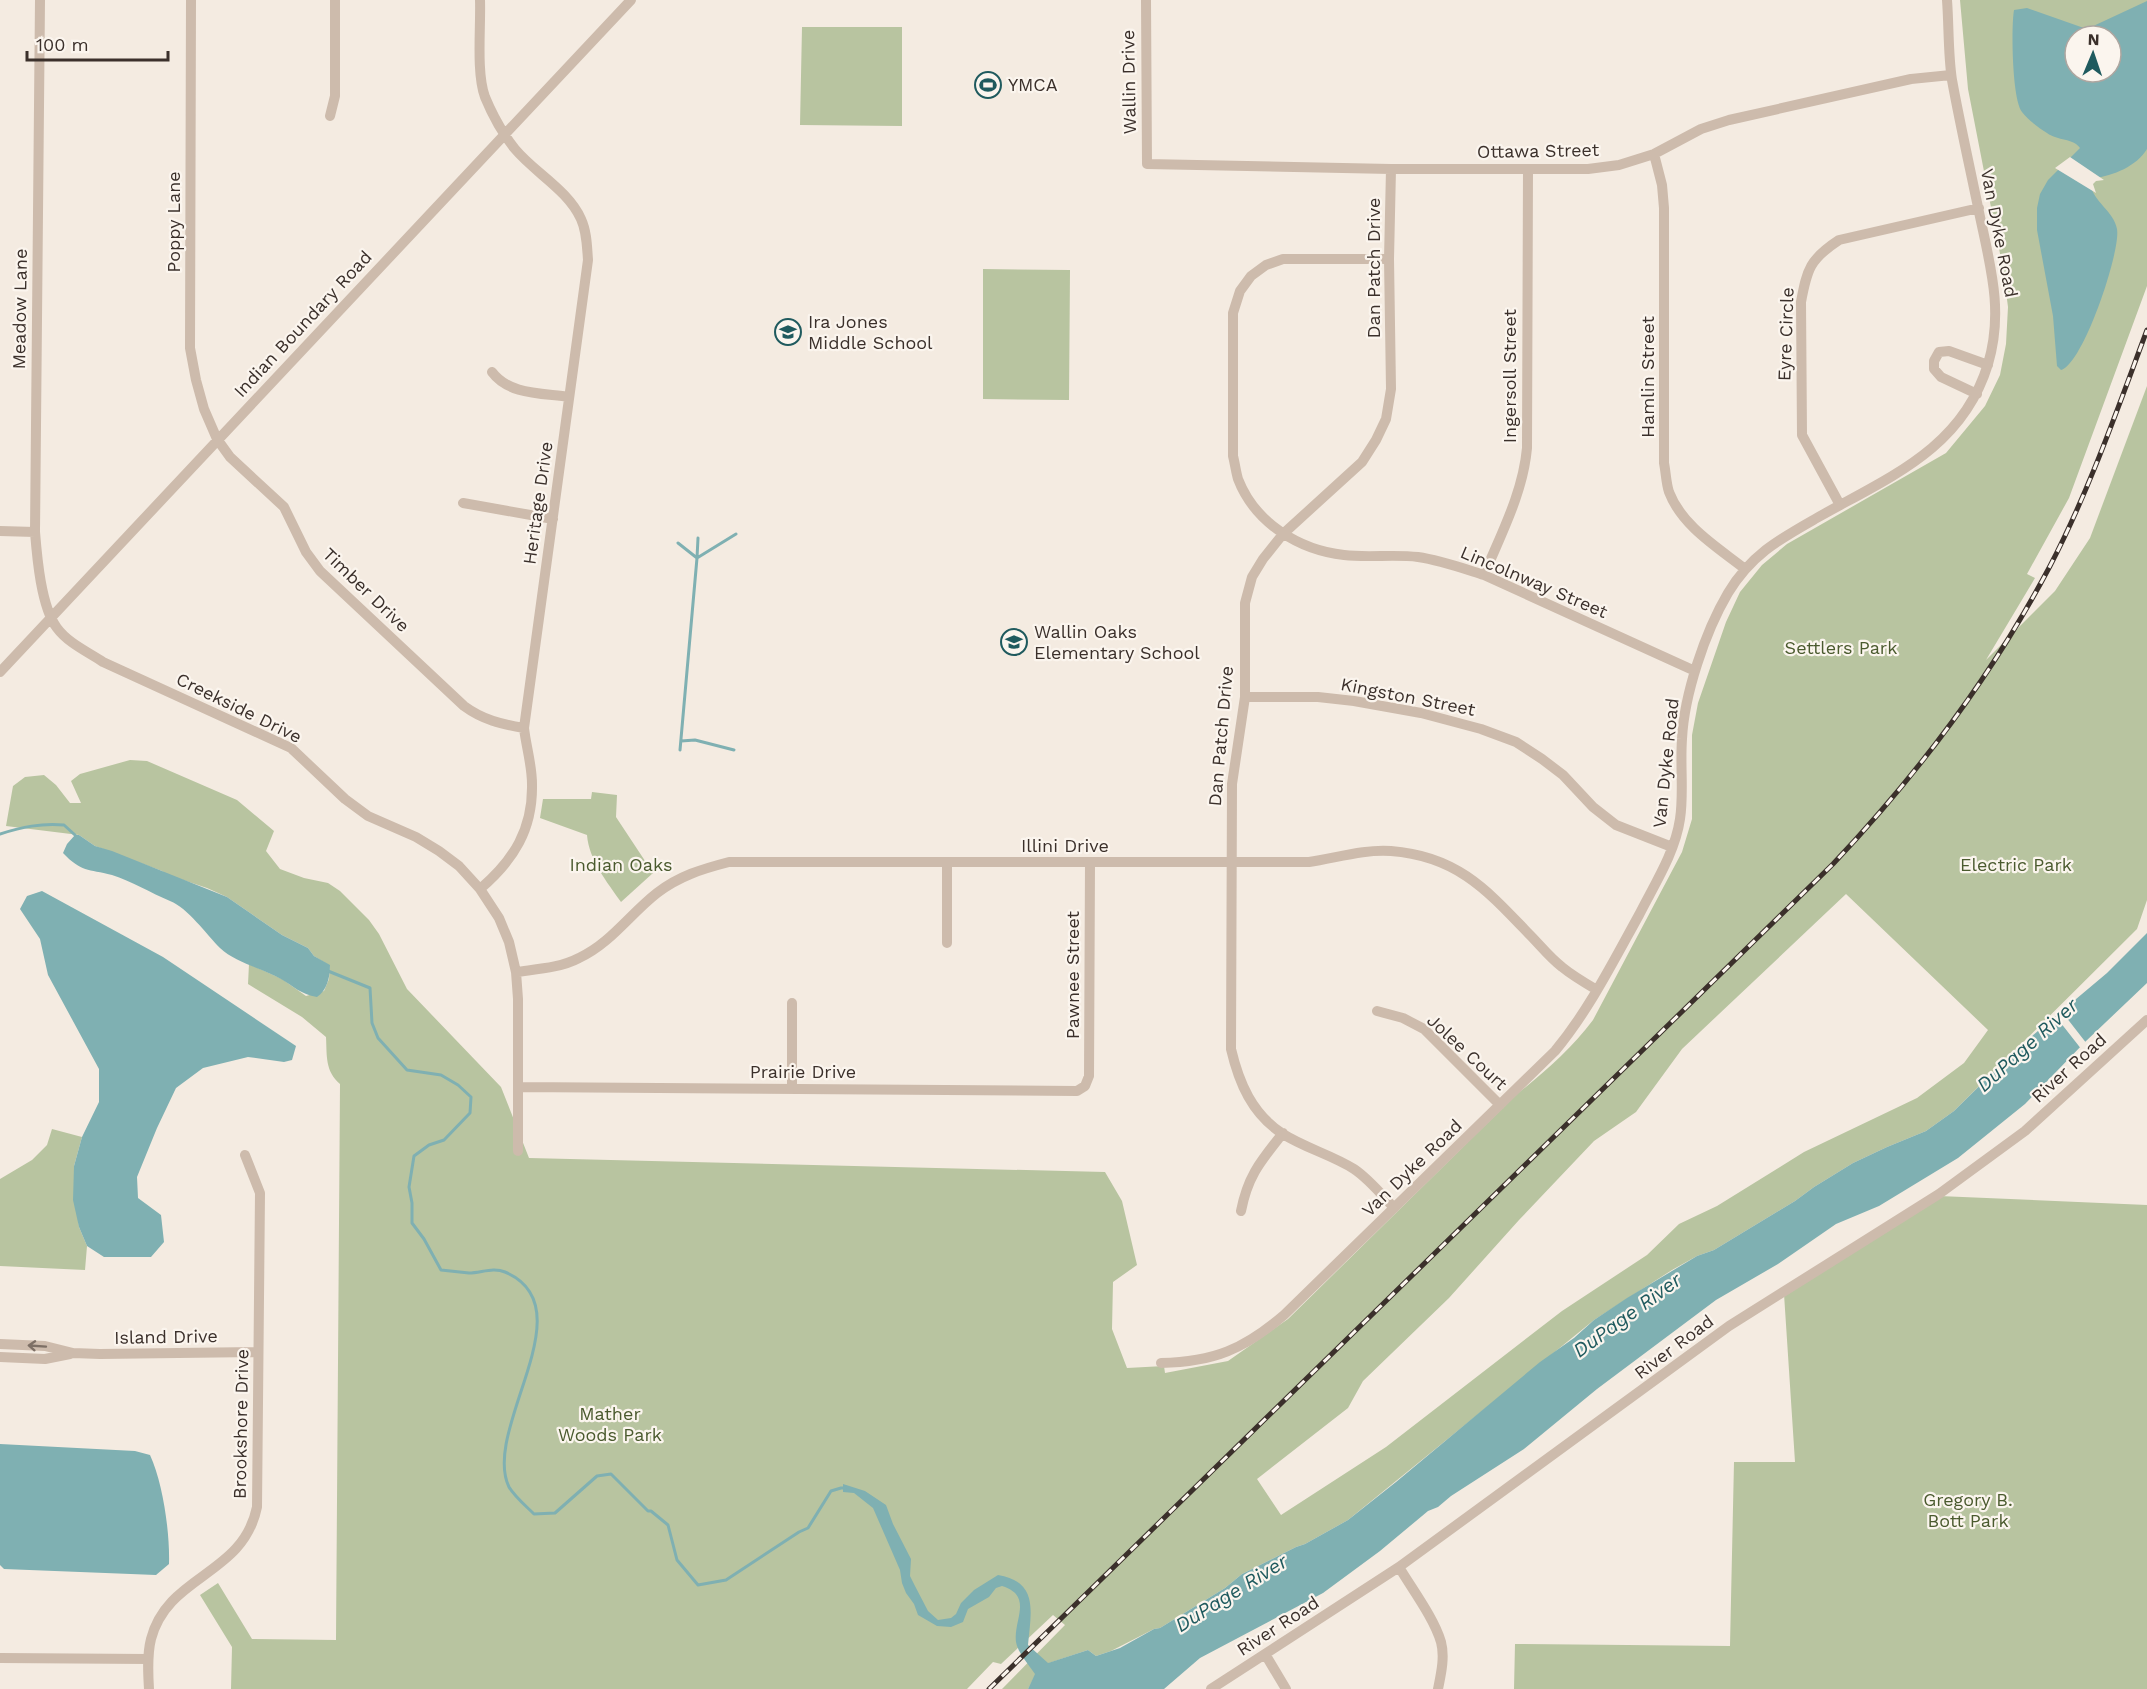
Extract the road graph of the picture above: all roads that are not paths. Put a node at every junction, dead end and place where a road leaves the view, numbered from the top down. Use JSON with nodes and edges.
{"nodes":[{"id":1,"x":40,"y":0,"type":"edge"},
{"id":2,"x":191,"y":0,"type":"edge"},
{"id":3,"x":335,"y":0,"type":"edge"},
{"id":4,"x":480,"y":0,"type":"edge"},
{"id":5,"x":631,"y":0,"type":"edge"},
{"id":6,"x":1146,"y":0,"type":"edge"},
{"id":7,"x":1947,"y":0,"type":"edge"},
{"id":8,"x":1952,"y":75,"type":"junction"},
{"id":9,"x":330,"y":116,"type":"dead end"},
{"id":10,"x":505,"y":134,"type":"junction"},
{"id":11,"x":1654,"y":154,"type":"junction"},
{"id":12,"x":1147,"y":165,"type":"joint"},
{"id":13,"x":1391,"y":169,"type":"junction"},
{"id":14,"x":1528,"y":169,"type":"junction"},
{"id":15,"x":1979,"y":208,"type":"junction"},
{"id":16,"x":1389,"y":259,"type":"junction"},
{"id":17,"x":1988,"y":366,"type":"junction"},
{"id":18,"x":492,"y":372,"type":"dead end"},
{"id":19,"x":1977,"y":394,"type":"junction"},
{"id":20,"x":569,"y":397,"type":"junction"},
{"id":21,"x":217,"y":439,"type":"junction"},
{"id":22,"x":463,"y":503,"type":"dead end"},
{"id":23,"x":1840,"y":505,"type":"junction"},
{"id":24,"x":553,"y":519,"type":"junction"},
{"id":25,"x":0,"y":531,"type":"edge"},
{"id":26,"x":35,"y":532,"type":"junction"},
{"id":27,"x":1283,"y":534,"type":"junction"},
{"id":28,"x":1744,"y":569,"type":"junction"},
{"id":29,"x":1484,"y":575,"type":"junction"},
{"id":30,"x":51,"y":616,"type":"junction"},
{"id":31,"x":1695,"y":671,"type":"junction"},
{"id":32,"x":0,"y":672,"type":"edge"},
{"id":33,"x":1245,"y":698,"type":"junction"},
{"id":34,"x":524,"y":728,"type":"junction"},
{"id":35,"x":1672,"y":847,"type":"junction"},
{"id":36,"x":947,"y":862,"type":"junction"},
{"id":37,"x":1090,"y":863,"type":"junction"},
{"id":38,"x":1230,"y":863,"type":"junction"},
{"id":39,"x":480,"y":889,"type":"junction"},
{"id":40,"x":947,"y":943,"type":"dead end"},
{"id":41,"x":516,"y":972,"type":"junction"},
{"id":42,"x":1597,"y":990,"type":"junction"},
{"id":43,"x":792,"y":1003,"type":"dead end"},
{"id":44,"x":1377,"y":1011,"type":"dead end"},
{"id":45,"x":2147,"y":1020,"type":"edge"},
{"id":46,"x":1085,"y":1086,"type":"joint"},
{"id":47,"x":518,"y":1087,"type":"junction"},
{"id":48,"x":792,"y":1089,"type":"junction"},
{"id":49,"x":1500,"y":1105,"type":"junction"},
{"id":50,"x":1282,"y":1133,"type":"junction"},
{"id":51,"x":518,"y":1151,"type":"dead end"},
{"id":52,"x":245,"y":1155,"type":"dead end"},
{"id":53,"x":1394,"y":1208,"type":"junction"},
{"id":54,"x":1241,"y":1211,"type":"dead end"},
{"id":55,"x":0,"y":1344,"type":"edge"},
{"id":56,"x":258,"y":1352,"type":"junction"},
{"id":57,"x":73,"y":1353,"type":"junction"},
{"id":58,"x":0,"y":1357,"type":"edge"},
{"id":59,"x":1161,"y":1363,"type":"dead end"},
{"id":60,"x":1399,"y":1567,"type":"junction"},
{"id":61,"x":1265,"y":1654,"type":"junction"},
{"id":62,"x":0,"y":1658,"type":"edge"},
{"id":63,"x":148,"y":1659,"type":"junction"},
{"id":64,"x":148,"y":1689,"type":"edge"},
{"id":65,"x":1211,"y":1689,"type":"edge"},
{"id":66,"x":1286,"y":1689,"type":"edge"},
{"id":67,"x":1438,"y":1689,"type":"edge"}],
"edges":[{"from":1,"to":26,"type":"street","name":"Meadow Lane"},
{"from":2,"to":21,"type":"street","name":"Poppy Lane"},
{"from":3,"to":9,"type":"street"},
{"from":4,"to":10,"type":"street","name":"Heritage Drive"},
{"from":5,"to":10,"type":"street","name":"Indian Boundary Road"},
{"from":6,"to":12,"type":"street","name":"Wallin Drive"},
{"from":7,"to":8,"type":"street","name":"Van Dyke Road"},
{"from":8,"to":11,"type":"street","name":"Ottawa Street"},
{"from":8,"to":15,"type":"street","name":"Van Dyke Road"},
{"from":10,"to":20,"type":"street","name":"Heritage Drive"},
{"from":10,"to":21,"type":"street","name":"Indian Boundary Road"},
{"from":11,"to":14,"type":"street","name":"Ottawa Street"},
{"from":11,"to":28,"type":"street","name":"Hamlin Street"},
{"from":12,"to":13,"type":"street","name":"Ottawa Street"},
{"from":13,"to":14,"type":"street","name":"Ottawa Street"},
{"from":13,"to":16,"type":"street","name":"Dan Patch Drive"},
{"from":14,"to":29,"type":"street","name":"Ingersoll Street"},
{"from":15,"to":17,"type":"street","name":"Van Dyke Road"},
{"from":15,"to":23,"type":"street","name":"Eyre Circle"},
{"from":16,"to":27,"type":"street","name":"Dan Patch Drive"},
{"from":16,"to":27,"type":"street","name":"Lincolnway Street"},
{"from":17,"to":19,"type":"street","name":"Van Dyke Road"},
{"from":17,"to":19,"type":"street"},
{"from":18,"to":20,"type":"street"},
{"from":19,"to":23,"type":"street","name":"Van Dyke Road"},
{"from":20,"to":24,"type":"street","name":"Heritage Drive"},
{"from":21,"to":30,"type":"street","name":"Indian Boundary Road"},
{"from":21,"to":34,"type":"street","name":"Timber Drive"},
{"from":22,"to":24,"type":"street"},
{"from":23,"to":28,"type":"street","name":"Van Dyke Road"},
{"from":24,"to":34,"type":"street","name":"Heritage Drive"},
{"from":25,"to":26,"type":"street"},
{"from":26,"to":30,"type":"street","name":"Meadow Lane"},
{"from":27,"to":29,"type":"street","name":"Lincolnway Street"},
{"from":27,"to":33,"type":"street","name":"Dan Patch Drive"},
{"from":28,"to":31,"type":"street","name":"Van Dyke Road"},
{"from":29,"to":31,"type":"street","name":"Lincolnway Street"},
{"from":30,"to":32,"type":"street","name":"Indian Boundary Road"},
{"from":30,"to":39,"type":"street","name":"Creekside Drive"},
{"from":31,"to":35,"type":"street","name":"Van Dyke Road"},
{"from":33,"to":35,"type":"street","name":"Kingston Street"},
{"from":33,"to":38,"type":"street","name":"Dan Patch Drive"},
{"from":34,"to":39,"type":"street","name":"Heritage Drive"},
{"from":35,"to":42,"type":"street","name":"Van Dyke Road"},
{"from":36,"to":37,"type":"street","name":"Illini Drive"},
{"from":36,"to":40,"type":"street"},
{"from":36,"to":41,"type":"street","name":"Illini Drive"},
{"from":37,"to":38,"type":"street","name":"Illini Drive"},
{"from":37,"to":46,"type":"street","name":"Pawnee Street"},
{"from":38,"to":42,"type":"street","name":"Illini Drive"},
{"from":38,"to":50,"type":"street","name":"Dan Patch Drive"},
{"from":39,"to":41,"type":"street","name":"Creekside Drive"},
{"from":41,"to":47,"type":"street","name":"Creekside Drive"},
{"from":42,"to":49,"type":"street","name":"Van Dyke Road"},
{"from":43,"to":48,"type":"street"},
{"from":44,"to":49,"type":"street","name":"Jolee Court"},
{"from":45,"to":60,"type":"street","name":"River Road"},
{"from":46,"to":48,"type":"street","name":"Prairie Drive"},
{"from":47,"to":48,"type":"street","name":"Prairie Drive"},
{"from":47,"to":51,"type":"street","name":"Creekside Drive"},
{"from":49,"to":53,"type":"street","name":"Van Dyke Road"},
{"from":50,"to":53,"type":"street","name":"Dan Patch Drive"},
{"from":50,"to":54,"type":"street"},
{"from":52,"to":56,"type":"street","name":"Brookshore Drive"},
{"from":53,"to":59,"type":"street","name":"Van Dyke Road"},
{"from":57,"to":55,"type":"street","name":"Island Drive","one_way":true},
{"from":56,"to":57,"type":"street","name":"Island Drive"},
{"from":56,"to":63,"type":"street","name":"Brookshore Drive"},
{"from":57,"to":58,"type":"street","name":"Island Drive"},
{"from":60,"to":61,"type":"street","name":"River Road"},
{"from":60,"to":67,"type":"street"},
{"from":61,"to":65,"type":"street","name":"River Road"},
{"from":61,"to":66,"type":"street"},
{"from":62,"to":63,"type":"street"},
{"from":63,"to":64,"type":"street","name":"Brookshore Drive"}]}
